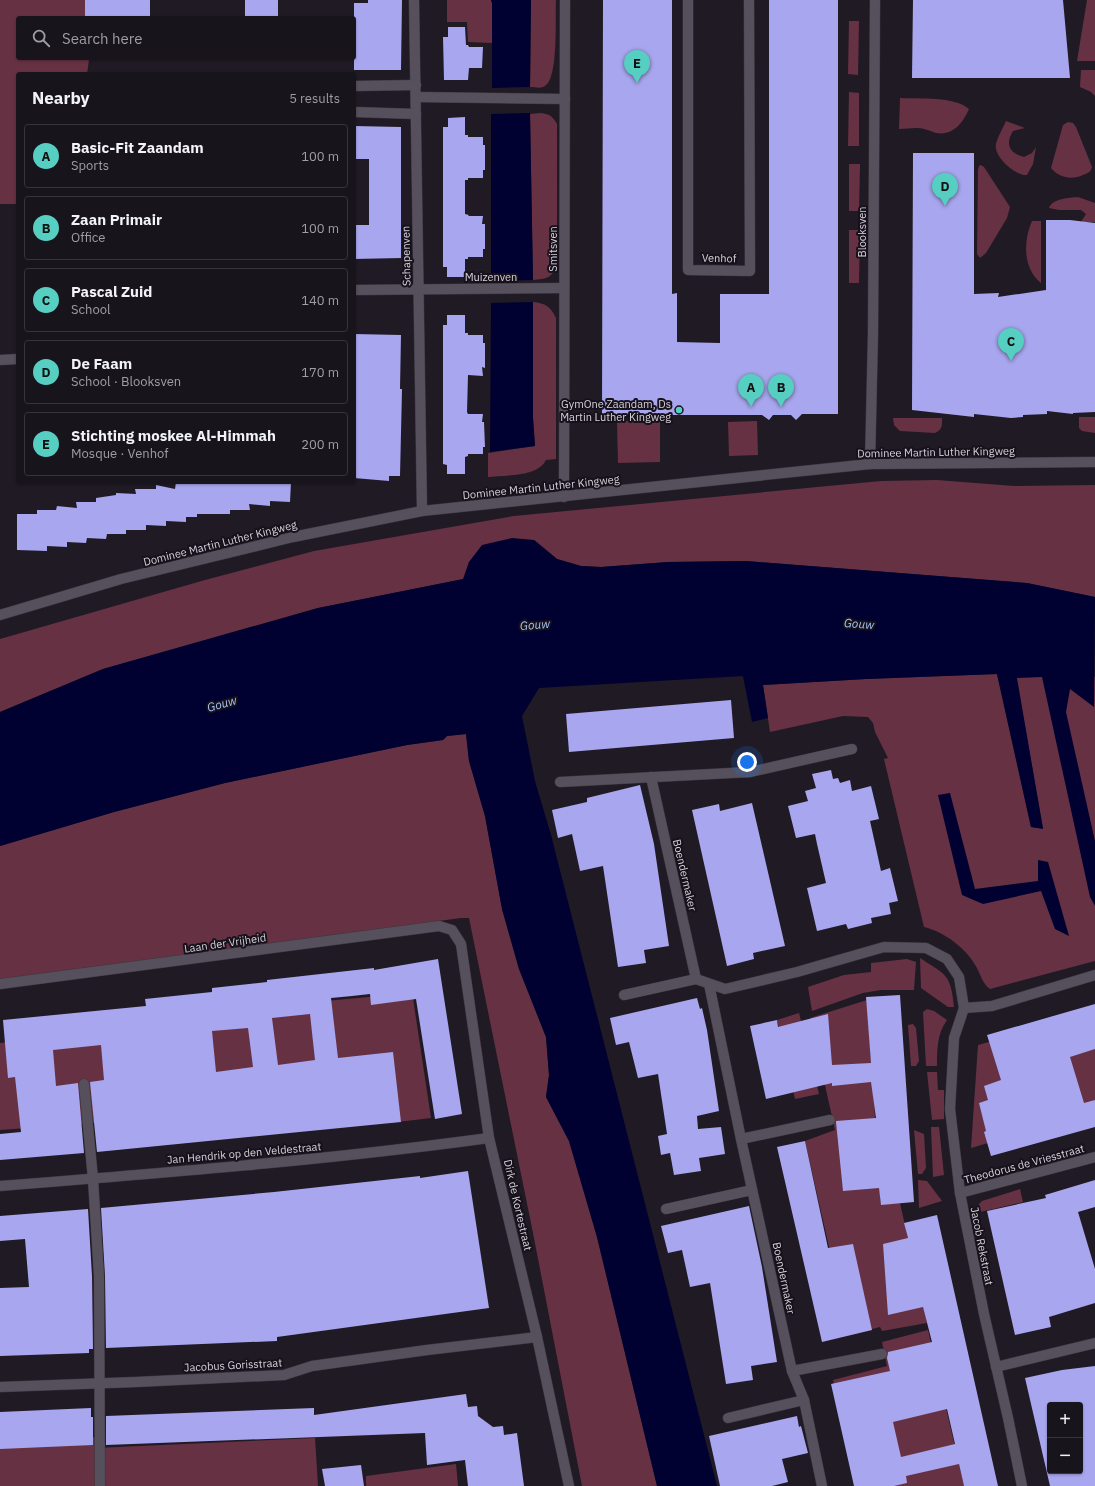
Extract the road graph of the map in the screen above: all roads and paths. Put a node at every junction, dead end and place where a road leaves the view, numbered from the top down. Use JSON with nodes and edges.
{"nodes":[{"id":1,"x":414,"y":0,"type":"edge"},
{"id":2,"x":565,"y":0,"type":"edge"},
{"id":3,"x":688,"y":0,"type":"edge"},
{"id":4,"x":748,"y":0,"type":"edge"},
{"id":5,"x":875,"y":0,"type":"edge"},
{"id":6,"x":416,"y":85,"type":"junction"},
{"id":7,"x":356,"y":86,"type":"edge"},
{"id":8,"x":416,"y":97,"type":"junction"},
{"id":9,"x":565,"y":99,"type":"junction"},
{"id":10,"x":356,"y":112,"type":"edge"},
{"id":11,"x":416,"y":114,"type":"junction"},
{"id":12,"x":564,"y":288,"type":"junction"},
{"id":13,"x":419,"y":289,"type":"junction"},
{"id":14,"x":356,"y":290,"type":"edge"},
{"id":15,"x":16,"y":359,"type":"edge"},
{"id":16,"x":0,"y":360,"type":"edge"},
{"id":17,"x":1095,"y":462,"type":"edge"},
{"id":18,"x":870,"y":464,"type":"junction"},
{"id":19,"x":564,"y":497,"type":"junction"},
{"id":20,"x":422,"y":512,"type":"junction"},
{"id":21,"x":0,"y":615,"type":"edge"},
{"id":22,"x":852,"y":749,"type":"dead end"},
{"id":23,"x":651,"y":777,"type":"junction"},
{"id":24,"x":560,"y":782,"type":"dead end"},
{"id":25,"x":452,"y":930,"type":"joint"},
{"id":26,"x":1095,"y":975,"type":"edge"},
{"id":27,"x":696,"y":979,"type":"junction"},
{"id":28,"x":0,"y":984,"type":"edge"},
{"id":29,"x":709,"y":984,"type":"junction"},
{"id":30,"x":624,"y":995,"type":"dead end"},
{"id":31,"x":964,"y":1008,"type":"junction"},
{"id":32,"x":84,"y":1084,"type":"dead end"},
{"id":33,"x":830,"y":1120,"type":"dead end"},
{"id":34,"x":489,"y":1138,"type":"junction"},
{"id":35,"x":741,"y":1139,"type":"junction"},
{"id":36,"x":1095,"y":1157,"type":"edge"},
{"id":37,"x":93,"y":1179,"type":"junction"},
{"id":38,"x":0,"y":1186,"type":"edge"},
{"id":39,"x":752,"y":1190,"type":"junction"},
{"id":40,"x":960,"y":1193,"type":"junction"},
{"id":41,"x":666,"y":1209,"type":"dead end"},
{"id":42,"x":537,"y":1337,"type":"junction"},
{"id":43,"x":1095,"y":1343,"type":"edge"},
{"id":44,"x":882,"y":1354,"type":"dead end"},
{"id":45,"x":996,"y":1366,"type":"junction"},
{"id":46,"x":792,"y":1372,"type":"junction"},
{"id":47,"x":99,"y":1383,"type":"junction"},
{"id":48,"x":0,"y":1386,"type":"edge"},
{"id":49,"x":804,"y":1400,"type":"junction"},
{"id":50,"x":728,"y":1418,"type":"dead end"},
{"id":51,"x":100,"y":1486,"type":"edge"},
{"id":52,"x":569,"y":1486,"type":"edge"},
{"id":53,"x":822,"y":1486,"type":"edge"},
{"id":54,"x":1022,"y":1486,"type":"edge"}],
"edges":[{"from":1,"to":6,"type":"street","name":"Schapenven"},
{"from":2,"to":9,"type":"street","name":"Smitsven"},
{"from":3,"to":4,"type":"street","name":"Venhof"},
{"from":5,"to":18,"type":"street","name":"Blooksven"},
{"from":6,"to":7,"type":"street"},
{"from":6,"to":8,"type":"street","name":"Schapenven"},
{"from":8,"to":9,"type":"street"},
{"from":8,"to":11,"type":"street","name":"Schapenven"},
{"from":9,"to":12,"type":"street","name":"Smitsven"},
{"from":10,"to":11,"type":"street"},
{"from":11,"to":13,"type":"street","name":"Schapenven"},
{"from":12,"to":13,"type":"street","name":"Muizenven"},
{"from":12,"to":19,"type":"street","name":"Smitsven"},
{"from":13,"to":14,"type":"street","name":"Muizenven"},
{"from":13,"to":20,"type":"street","name":"Schapenven"},
{"from":15,"to":16,"type":"street"},
{"from":17,"to":18,"type":"street","name":"Dominee Martin Luther Kingweg"},
{"from":18,"to":19,"type":"street","name":"Dominee Martin Luther Kingweg"},
{"from":19,"to":20,"type":"street","name":"Dominee Martin Luther Kingweg"},
{"from":20,"to":21,"type":"street","name":"Dominee Martin Luther Kingweg"},
{"from":22,"to":23,"type":"street"},
{"from":23,"to":24,"type":"street"},
{"from":23,"to":27,"type":"street","name":"Boendermaker"},
{"from":25,"to":28,"type":"street","name":"Laan der Vrijheid"},
{"from":25,"to":34,"type":"street","name":"Dirk de Kortestraat"},
{"from":26,"to":31,"type":"street"},
{"from":27,"to":29,"type":"street"},
{"from":27,"to":30,"type":"street"},
{"from":29,"to":31,"type":"street","name":"Jacob Rekstraat"},
{"from":29,"to":35,"type":"street","name":"Boendermaker"},
{"from":31,"to":40,"type":"street","name":"Jacob Rekstraat"},
{"from":32,"to":37,"type":"street"},
{"from":33,"to":35,"type":"street"},
{"from":34,"to":37,"type":"street","name":"Jan Hendrik op den Veldestraat"},
{"from":34,"to":42,"type":"street","name":"Dirk de Kortestraat"},
{"from":35,"to":39,"type":"street","name":"Boendermaker"},
{"from":36,"to":40,"type":"street","name":"Theodorus de Vriesstraat"},
{"from":37,"to":38,"type":"street","name":"Jan Hendrik op den Veldestraat"},
{"from":37,"to":47,"type":"street"},
{"from":39,"to":41,"type":"street"},
{"from":39,"to":46,"type":"street","name":"Boendermaker"},
{"from":40,"to":45,"type":"street","name":"Jacob Rekstraat"},
{"from":42,"to":47,"type":"street","name":"Jacobus Gorisstraat"},
{"from":42,"to":52,"type":"street","name":"Dirk de Kortestraat"},
{"from":43,"to":45,"type":"street"},
{"from":44,"to":46,"type":"street"},
{"from":45,"to":54,"type":"street","name":"Jacob Rekstraat"},
{"from":46,"to":49,"type":"street","name":"Boendermaker"},
{"from":47,"to":48,"type":"street","name":"Jacobus Gorisstraat"},
{"from":47,"to":51,"type":"street"},
{"from":49,"to":50,"type":"street"},
{"from":49,"to":53,"type":"street","name":"Boendermaker"}]}
